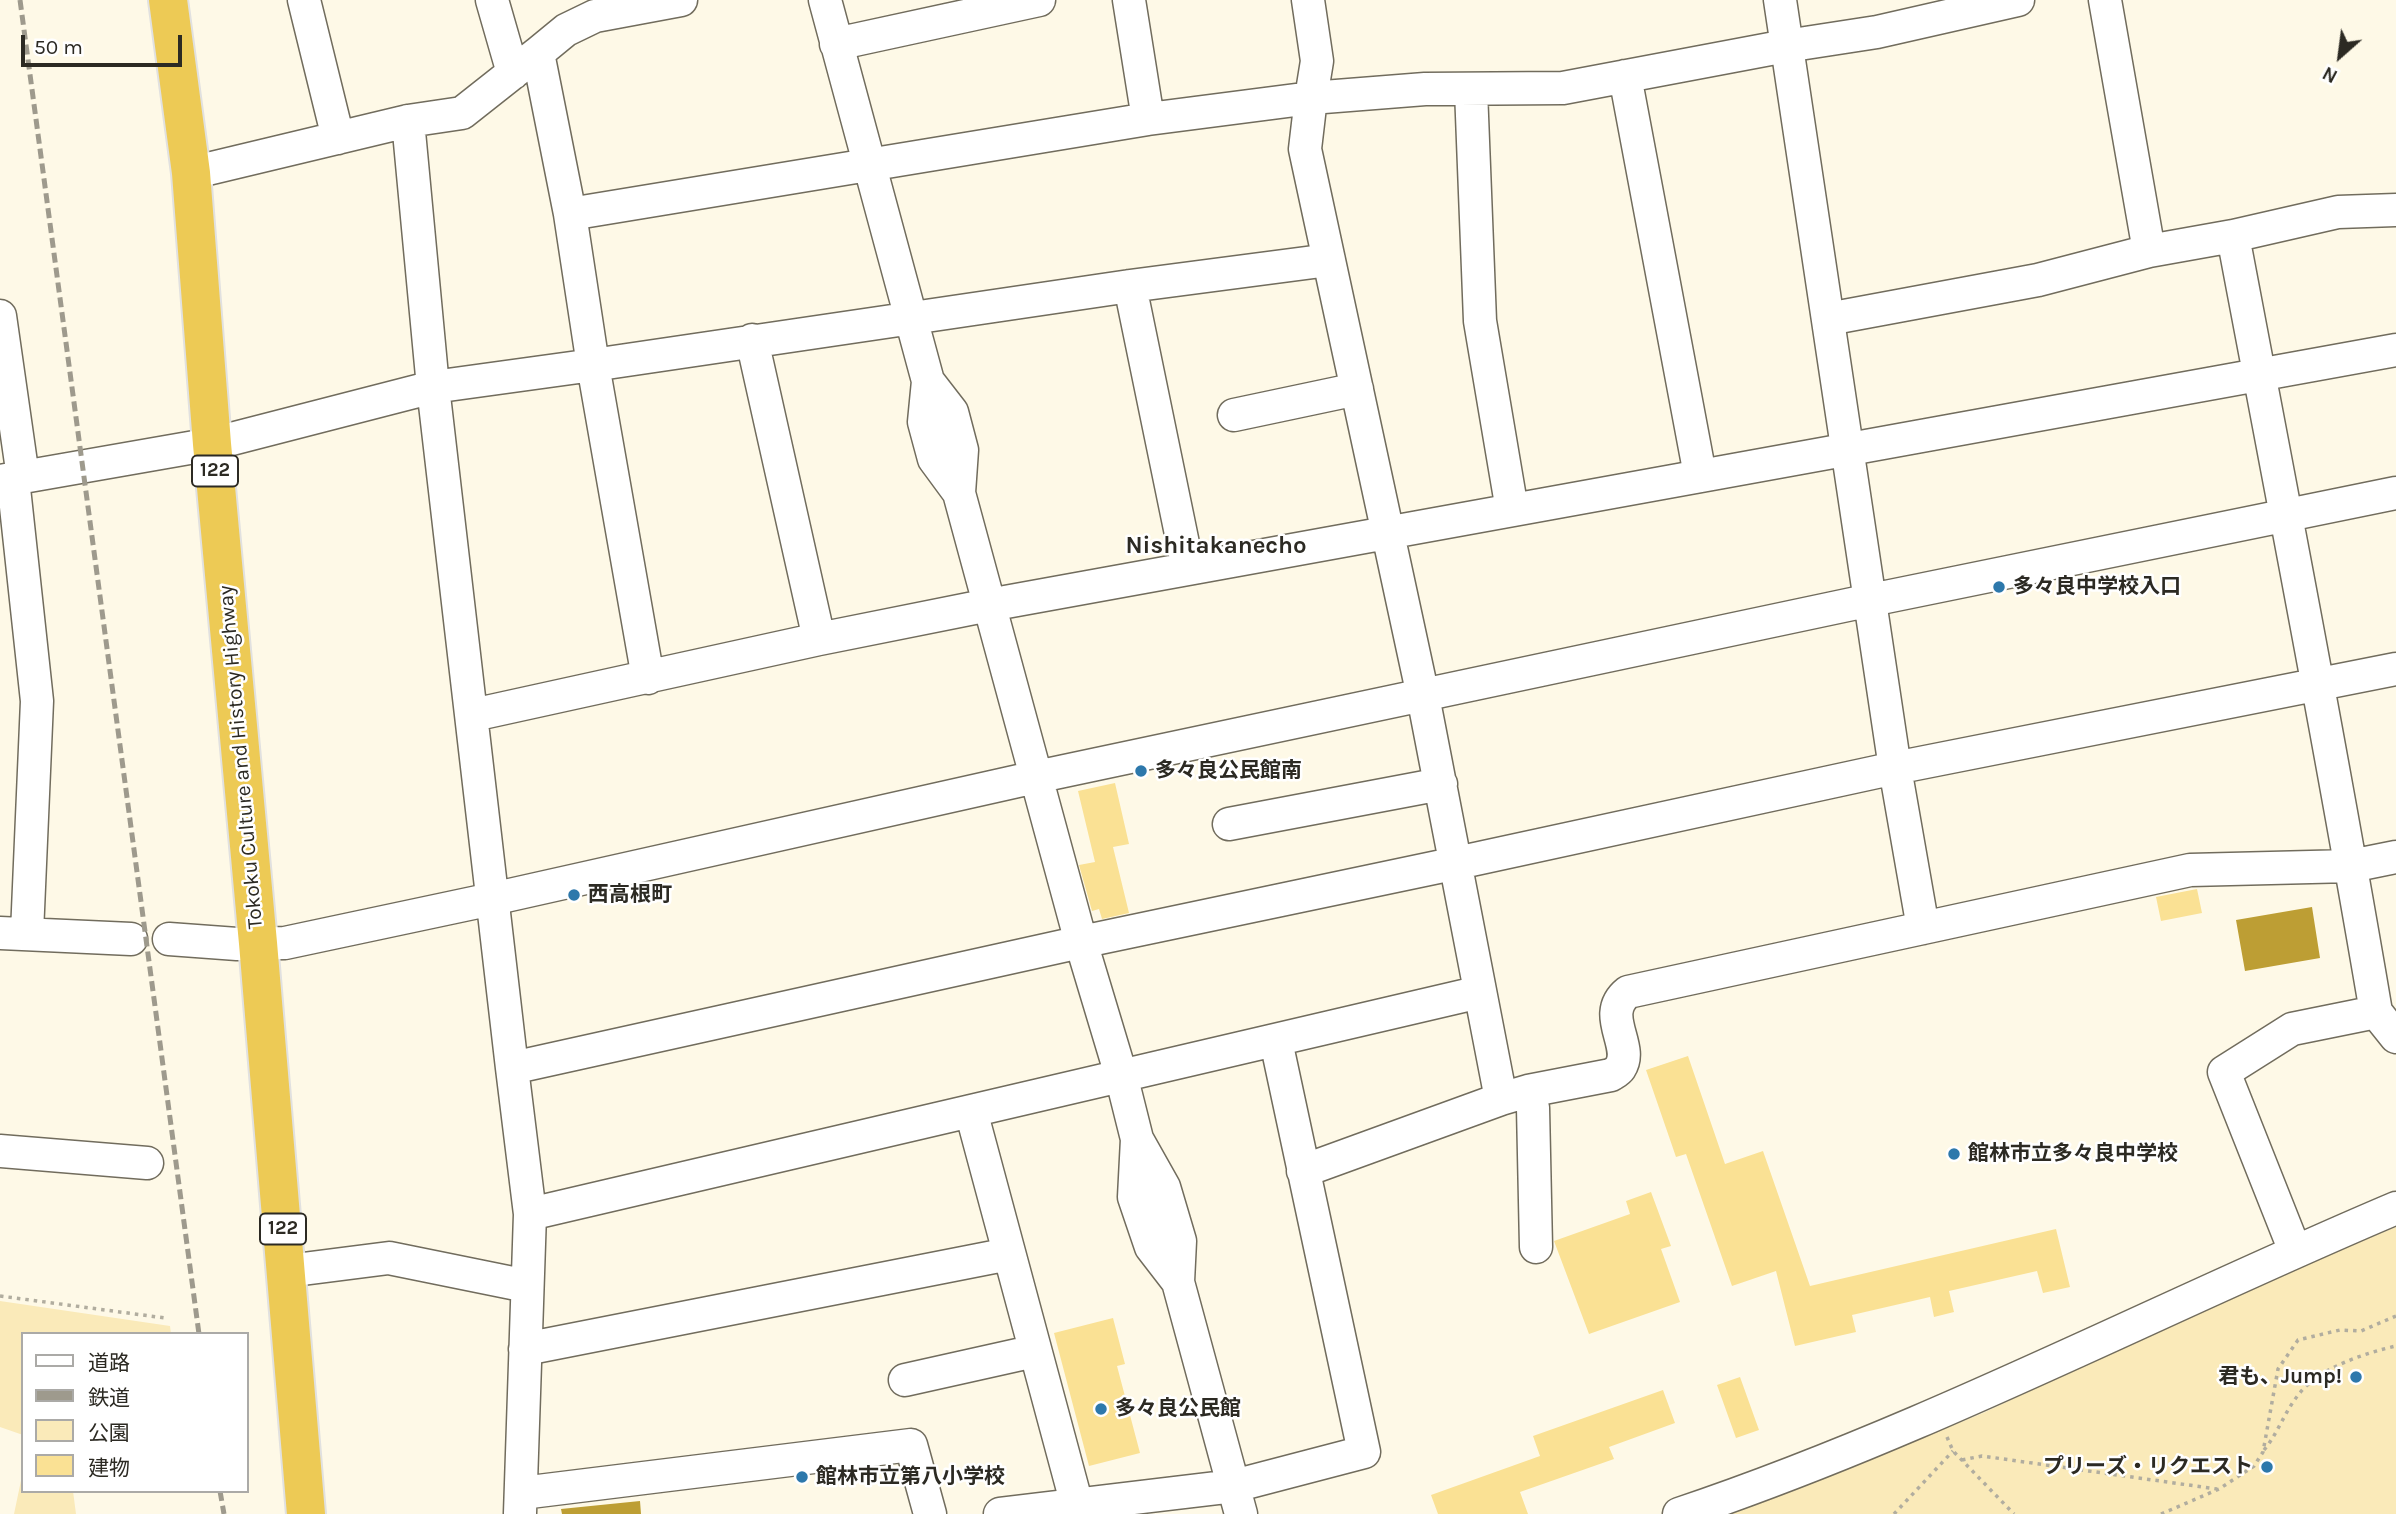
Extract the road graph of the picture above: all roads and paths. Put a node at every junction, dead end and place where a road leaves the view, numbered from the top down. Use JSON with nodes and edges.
{"nodes":[{"id":1,"x":168,"y":0,"type":"edge"},
{"id":2,"x":304,"y":0,"type":"edge"},
{"id":3,"x":492,"y":0,"type":"edge"},
{"id":4,"x":681,"y":0,"type":"edge"},
{"id":5,"x":825,"y":0,"type":"edge"},
{"id":6,"x":1040,"y":0,"type":"edge"},
{"id":7,"x":1129,"y":0,"type":"edge"},
{"id":8,"x":1308,"y":0,"type":"edge"},
{"id":9,"x":1780,"y":0,"type":"edge"},
{"id":10,"x":2018,"y":0,"type":"edge"},
{"id":11,"x":2105,"y":0,"type":"edge"},
{"id":12,"x":836,"y":44,"type":"junction"},
{"id":13,"x":1786,"y":46,"type":"junction"},
{"id":14,"x":538,"y":52,"type":"junction"},
{"id":15,"x":513,"y":73,"type":"junction"},
{"id":16,"x":1625,"y":76,"type":"junction"},
{"id":17,"x":1471,"y":90,"type":"junction"},
{"id":18,"x":1311,"y":98,"type":"junction"},
{"id":19,"x":1148,"y":119,"type":"junction"},
{"id":20,"x":408,"y":121,"type":"junction"},
{"id":21,"x":338,"y":138,"type":"junction"},
{"id":22,"x":869,"y":164,"type":"junction"},
{"id":23,"x":191,"y":173,"type":"junction"},
{"id":24,"x":2396,"y":210,"type":"edge"},
{"id":25,"x":570,"y":214,"type":"junction"},
{"id":26,"x":2233,"y":236,"type":"junction"},
{"id":27,"x":2150,"y":251,"type":"junction"},
{"id":28,"x":1329,"y":260,"type":"junction"},
{"id":29,"x":1130,"y":286,"type":"junction"},
{"id":30,"x":0,"y":316,"type":"edge"},
{"id":31,"x":912,"y":318,"type":"junction"},
{"id":32,"x":1828,"y":319,"type":"junction"},
{"id":33,"x":752,"y":340,"type":"junction"},
{"id":34,"x":2396,"y":350,"type":"edge"},
{"id":35,"x":593,"y":365,"type":"junction"},
{"id":36,"x":2259,"y":374,"type":"junction"},
{"id":37,"x":433,"y":387,"type":"junction"},
{"id":38,"x":1357,"y":389,"type":"junction"},
{"id":39,"x":1234,"y":415,"type":"dead end"},
{"id":40,"x":212,"y":444,"type":"junction"},
{"id":41,"x":1848,"y":449,"type":"junction"},
{"id":42,"x":1700,"y":475,"type":"junction"},
{"id":43,"x":22,"y":477,"type":"edge"},
{"id":44,"x":2396,"y":493,"type":"edge"},
{"id":45,"x":1512,"y":510,"type":"junction"},
{"id":46,"x":2284,"y":515,"type":"junction"},
{"id":47,"x":1388,"y":533,"type":"junction"},
{"id":48,"x":1188,"y":568,"type":"junction"},
{"id":49,"x":1871,"y":600,"type":"junction"},
{"id":50,"x":989,"y":605,"type":"junction"},
{"id":51,"x":819,"y":639,"type":"junction"},
{"id":52,"x":2396,"y":669,"type":"edge"},
{"id":53,"x":648,"y":678,"type":"junction"},
{"id":54,"x":2319,"y":684,"type":"junction"},
{"id":55,"x":1423,"y":696,"type":"junction"},
{"id":56,"x":473,"y":715,"type":"junction"},
{"id":57,"x":1895,"y":768,"type":"junction"},
{"id":58,"x":1036,"y":777,"type":"junction"},
{"id":59,"x":1441,"y":784,"type":"junction"},
{"id":60,"x":1229,"y":824,"type":"dead end"},
{"id":61,"x":2396,"y":857,"type":"edge"},
{"id":62,"x":1457,"y":863,"type":"junction"},
{"id":63,"x":2351,"y":866,"type":"junction"},
{"id":64,"x":492,"y":899,"type":"junction"},
{"id":65,"x":1923,"y":928,"type":"junction"},
{"id":66,"x":14,"y":933,"type":"edge"},
{"id":67,"x":131,"y":939,"type":"dead end"},
{"id":68,"x":169,"y":939,"type":"dead end"},
{"id":69,"x":1081,"y":942,"type":"junction"},
{"id":70,"x":258,"y":943,"type":"junction"},
{"id":71,"x":1480,"y":992,"type":"junction"},
{"id":72,"x":2376,"y":1012,"type":"junction"},
{"id":73,"x":2396,"y":1037,"type":"edge"},
{"id":74,"x":1276,"y":1041,"type":"junction"},
{"id":75,"x":512,"y":1068,"type":"junction"},
{"id":76,"x":1121,"y":1074,"type":"junction"},
{"id":77,"x":1515,"y":1095,"type":"junction"},
{"id":78,"x":971,"y":1111,"type":"junction"},
{"id":79,"x":0,"y":1152,"type":"edge"},
{"id":80,"x":147,"y":1163,"type":"dead end"},
{"id":81,"x":1303,"y":1171,"type":"junction"},
{"id":82,"x":2396,"y":1208,"type":"edge"},
{"id":83,"x":530,"y":1214,"type":"junction"},
{"id":84,"x":1536,"y":1247,"type":"dead end"},
{"id":85,"x":2295,"y":1251,"type":"junction"},
{"id":86,"x":1009,"y":1254,"type":"junction"},
{"id":87,"x":287,"y":1271,"type":"junction"},
{"id":88,"x":527,"y":1286,"type":"junction"},
{"id":89,"x":0,"y":1296,"type":"edge"},
{"id":90,"x":2396,"y":1317,"type":"edge"},
{"id":91,"x":165,"y":1318,"type":"dead end"},
{"id":92,"x":2396,"y":1346,"type":"edge"},
{"id":93,"x":525,"y":1349,"type":"junction"},
{"id":94,"x":1035,"y":1351,"type":"junction"},
{"id":95,"x":905,"y":1380,"type":"dead end"},
{"id":96,"x":1938,"y":1415,"type":"junction"},
{"id":97,"x":1953,"y":1451,"type":"junction"},
{"id":98,"x":2263,"y":1452,"type":"junction"},
{"id":99,"x":1962,"y":1460,"type":"junction"},
{"id":100,"x":2219,"y":1489,"type":"junction"},
{"id":101,"x":1238,"y":1500,"type":"edge"},
{"id":102,"x":521,"y":1503,"type":"edge"},
{"id":103,"x":1077,"y":1505,"type":"junction"},
{"id":104,"x":306,"y":1514,"type":"edge"},
{"id":105,"x":930,"y":1514,"type":"edge"},
{"id":106,"x":1000,"y":1514,"type":"edge"},
{"id":107,"x":1679,"y":1514,"type":"edge"},
{"id":108,"x":1894,"y":1514,"type":"edge"},
{"id":109,"x":2014,"y":1514,"type":"edge"},
{"id":110,"x":2161,"y":1514,"type":"edge"}],
"edges":[{"from":1,"to":23,"type":"highway","name":"Tokoku Culture and History Highway","number":"122"},
{"from":2,"to":21,"type":"street"},
{"from":3,"to":15,"type":"street"},
{"from":4,"to":14,"type":"street"},
{"from":5,"to":12,"type":"street"},
{"from":6,"to":12,"type":"street"},
{"from":7,"to":19,"type":"street"},
{"from":8,"to":18,"type":"street"},
{"from":9,"to":13,"type":"street"},
{"from":10,"to":13,"type":"street"},
{"from":11,"to":27,"type":"street"},
{"from":12,"to":22,"type":"street"},
{"from":13,"to":16,"type":"street"},
{"from":13,"to":32,"type":"street"},
{"from":14,"to":15,"type":"street"},
{"from":14,"to":25,"type":"street"},
{"from":15,"to":20,"type":"street"},
{"from":16,"to":17,"type":"street"},
{"from":16,"to":42,"type":"street"},
{"from":17,"to":18,"type":"street"},
{"from":17,"to":45,"type":"street"},
{"from":18,"to":19,"type":"street"},
{"from":18,"to":28,"type":"street"},
{"from":19,"to":22,"type":"street"},
{"from":20,"to":21,"type":"street"},
{"from":20,"to":37,"type":"street"},
{"from":21,"to":23,"type":"street"},
{"from":22,"to":25,"type":"street"},
{"from":22,"to":31,"type":"street"},
{"from":23,"to":40,"type":"highway","name":"Tokoku Culture and History Highway","number":"122"},
{"from":24,"to":26,"type":"street"},
{"from":25,"to":35,"type":"street"},
{"from":26,"to":27,"type":"street"},
{"from":26,"to":36,"type":"street"},
{"from":27,"to":32,"type":"street"},
{"from":28,"to":29,"type":"street"},
{"from":28,"to":38,"type":"street"},
{"from":29,"to":31,"type":"street"},
{"from":29,"to":48,"type":"street"},
{"from":30,"to":43,"type":"street"},
{"from":31,"to":33,"type":"street"},
{"from":31,"to":50,"type":"street"},
{"from":32,"to":41,"type":"street"},
{"from":33,"to":35,"type":"street"},
{"from":33,"to":51,"type":"street"},
{"from":34,"to":36,"type":"street"},
{"from":35,"to":37,"type":"street"},
{"from":35,"to":53,"type":"street"},
{"from":36,"to":41,"type":"street"},
{"from":36,"to":46,"type":"street"},
{"from":37,"to":40,"type":"street"},
{"from":37,"to":56,"type":"street"},
{"from":38,"to":39,"type":"street"},
{"from":38,"to":47,"type":"street"},
{"from":40,"to":43,"type":"street"},
{"from":40,"to":70,"type":"highway","name":"Tokoku Culture and History Highway","number":"122"},
{"from":41,"to":42,"type":"street"},
{"from":41,"to":49,"type":"street"},
{"from":42,"to":45,"type":"street"},
{"from":43,"to":66,"type":"street"},
{"from":44,"to":46,"type":"street"},
{"from":45,"to":47,"type":"street"},
{"from":46,"to":49,"type":"street"},
{"from":46,"to":54,"type":"street"},
{"from":47,"to":48,"type":"street"},
{"from":47,"to":55,"type":"street"},
{"from":48,"to":50,"type":"street"},
{"from":49,"to":55,"type":"street"},
{"from":49,"to":57,"type":"street"},
{"from":50,"to":51,"type":"street"},
{"from":50,"to":58,"type":"street"},
{"from":51,"to":53,"type":"street"},
{"from":52,"to":54,"type":"street"},
{"from":53,"to":56,"type":"street"},
{"from":54,"to":57,"type":"street"},
{"from":54,"to":63,"type":"street"},
{"from":55,"to":58,"type":"street"},
{"from":55,"to":59,"type":"street"},
{"from":56,"to":64,"type":"street"},
{"from":57,"to":62,"type":"street"},
{"from":57,"to":65,"type":"street"},
{"from":58,"to":64,"type":"street"},
{"from":58,"to":69,"type":"street"},
{"from":59,"to":60,"type":"street"},
{"from":59,"to":62,"type":"street"},
{"from":61,"to":63,"type":"street"},
{"from":62,"to":69,"type":"street"},
{"from":62,"to":71,"type":"street"},
{"from":63,"to":65,"type":"street"},
{"from":63,"to":72,"type":"street"},
{"from":64,"to":70,"type":"street"},
{"from":64,"to":75,"type":"street"},
{"from":65,"to":77,"type":"street"},
{"from":66,"to":67,"type":"street"},
{"from":68,"to":70,"type":"street"},
{"from":69,"to":75,"type":"street"},
{"from":69,"to":76,"type":"street"},
{"from":70,"to":87,"type":"highway","name":"Tokoku Culture and History Highway","number":"122"},
{"from":71,"to":74,"type":"street"},
{"from":71,"to":77,"type":"street"},
{"from":72,"to":73,"type":"street"},
{"from":72,"to":85,"type":"street"},
{"from":74,"to":76,"type":"street"},
{"from":74,"to":81,"type":"street"},
{"from":75,"to":83,"type":"street"},
{"from":76,"to":78,"type":"street"},
{"from":76,"to":101,"type":"street"},
{"from":77,"to":81,"type":"street"},
{"from":77,"to":84,"type":"street"},
{"from":78,"to":83,"type":"street"},
{"from":78,"to":86,"type":"street"},
{"from":79,"to":80,"type":"street"},
{"from":81,"to":101,"type":"street"},
{"from":82,"to":85,"type":"street"},
{"from":83,"to":88,"type":"street"},
{"from":85,"to":96,"type":"street"},
{"from":86,"to":93,"type":"street"},
{"from":86,"to":94,"type":"street"},
{"from":87,"to":88,"type":"street"},
{"from":87,"to":104,"type":"highway","name":"Tokoku Culture and History Highway","number":"122"},
{"from":88,"to":93,"type":"street"},
{"from":89,"to":91,"type":"path"},
{"from":90,"to":98,"type":"path"},
{"from":92,"to":98,"type":"path"},
{"from":93,"to":102,"type":"street"},
{"from":94,"to":95,"type":"street"},
{"from":94,"to":103,"type":"street"},
{"from":96,"to":97,"type":"path"},
{"from":96,"to":107,"type":"street"},
{"from":97,"to":99,"type":"path"},
{"from":97,"to":108,"type":"path"},
{"from":98,"to":100,"type":"path"},
{"from":99,"to":100,"type":"path"},
{"from":99,"to":109,"type":"path"},
{"from":100,"to":110,"type":"path"},
{"from":101,"to":103,"type":"street"},
{"from":102,"to":105,"type":"street"},
{"from":103,"to":106,"type":"street"}]}
